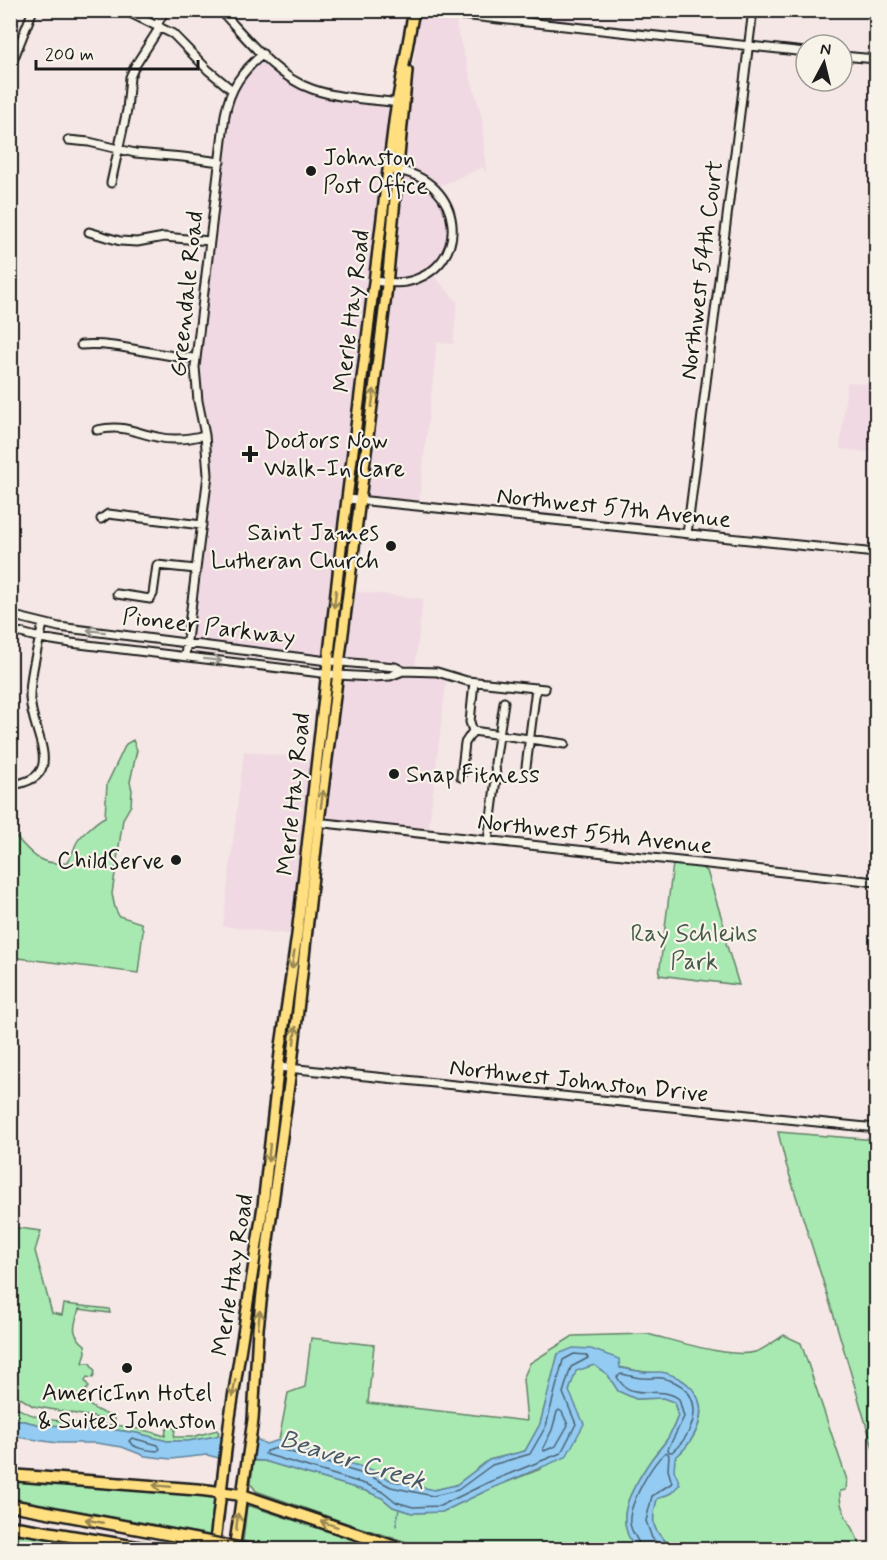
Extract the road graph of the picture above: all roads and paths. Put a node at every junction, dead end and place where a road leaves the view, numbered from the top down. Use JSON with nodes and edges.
{"nodes":[{"id":1,"x":33,"y":10,"type":"edge"},
{"id":2,"x":124,"y":10,"type":"edge"},
{"id":3,"x":165,"y":10,"type":"edge"},
{"id":4,"x":220,"y":10,"type":"edge"},
{"id":5,"x":415,"y":10,"type":"edge"},
{"id":6,"x":753,"y":10,"type":"edge"},
{"id":7,"x":159,"y":26,"type":"junction"},
{"id":8,"x":749,"y":45,"type":"junction"},
{"id":9,"x":794,"y":51,"type":"edge"},
{"id":10,"x":263,"y":54,"type":"junction"},
{"id":11,"x":854,"y":57,"type":"edge"},
{"id":12,"x":876,"y":59,"type":"edge"},
{"id":13,"x":11,"y":63,"type":"edge"},
{"id":14,"x":232,"y":90,"type":"junction"},
{"id":15,"x":401,"y":103,"type":"junction"},
{"id":16,"x":68,"y":140,"type":"dead end"},
{"id":17,"x":118,"y":150,"type":"junction"},
{"id":18,"x":219,"y":162,"type":"junction"},
{"id":19,"x":388,"y":170,"type":"junction"},
{"id":20,"x":399,"y":171,"type":"junction"},
{"id":21,"x":111,"y":183,"type":"dead end"},
{"id":22,"x":89,"y":232,"type":"dead end"},
{"id":23,"x":210,"y":241,"type":"junction"},
{"id":24,"x":374,"y":281,"type":"junction"},
{"id":25,"x":387,"y":283,"type":"junction"},
{"id":26,"x":81,"y":345,"type":"dead end"},
{"id":27,"x":196,"y":358,"type":"junction"},
{"id":28,"x":97,"y":430,"type":"dead end"},
{"id":29,"x":205,"y":435,"type":"junction"},
{"id":30,"x":348,"y":499,"type":"junction"},
{"id":31,"x":361,"y":500,"type":"junction"},
{"id":32,"x":101,"y":519,"type":"dead end"},
{"id":33,"x":202,"y":525,"type":"junction"},
{"id":34,"x":687,"y":534,"type":"junction"},
{"id":35,"x":876,"y":553,"type":"edge"},
{"id":36,"x":196,"y":569,"type":"junction"},
{"id":37,"x":117,"y":594,"type":"dead end"},
{"id":38,"x":10,"y":615,"type":"edge"},
{"id":39,"x":43,"y":624,"type":"junction"},
{"id":40,"x":10,"y":630,"type":"edge"},
{"id":41,"x":40,"y":638,"type":"junction"},
{"id":42,"x":187,"y":643,"type":"junction"},
{"id":43,"x":185,"y":656,"type":"junction"},
{"id":44,"x":328,"y":661,"type":"junction"},
{"id":45,"x":340,"y":662,"type":"junction"},
{"id":46,"x":403,"y":671,"type":"junction"},
{"id":47,"x":326,"y":674,"type":"junction"},
{"id":48,"x":338,"y":675,"type":"junction"},
{"id":49,"x":474,"y":682,"type":"junction"},
{"id":50,"x":536,"y":688,"type":"junction"},
{"id":51,"x":545,"y":689,"type":"dead end"},
{"id":52,"x":504,"y":702,"type":"dead end"},
{"id":53,"x":473,"y":731,"type":"junction"},
{"id":54,"x":499,"y":736,"type":"junction"},
{"id":55,"x":529,"y":740,"type":"junction"},
{"id":56,"x":565,"y":744,"type":"dead end"},
{"id":57,"x":526,"y":767,"type":"dead end"},
{"id":58,"x":461,"y":777,"type":"dead end"},
{"id":59,"x":10,"y":785,"type":"edge"},
{"id":60,"x":315,"y":822,"type":"junction"},
{"id":61,"x":488,"y":841,"type":"junction"},
{"id":62,"x":876,"y":882,"type":"edge"},
{"id":63,"x":278,"y":1067,"type":"junction"},
{"id":64,"x":291,"y":1069,"type":"junction"},
{"id":65,"x":876,"y":1128,"type":"edge"},
{"id":66,"x":10,"y":1475,"type":"edge"},
{"id":67,"x":220,"y":1492,"type":"junction"},
{"id":68,"x":242,"y":1495,"type":"junction"},
{"id":69,"x":10,"y":1505,"type":"edge"},
{"id":70,"x":10,"y":1526,"type":"edge"},
{"id":71,"x":155,"y":1550,"type":"edge"},
{"id":72,"x":214,"y":1550,"type":"edge"},
{"id":73,"x":234,"y":1550,"type":"edge"},
{"id":74,"x":249,"y":1550,"type":"edge"},
{"id":75,"x":404,"y":1550,"type":"edge"}],
"edges":[{"from":1,"to":13,"type":"street"},
{"from":2,"to":7,"type":"street"},
{"from":3,"to":7,"type":"street"},
{"from":4,"to":10,"type":"street"},
{"from":5,"to":8,"type":"street"},
{"from":5,"to":15,"type":"main road","name":"Merle Hay Road"},
{"from":6,"to":8,"type":"street","name":"Northwest 54th Court"},
{"from":7,"to":14,"type":"street"},
{"from":7,"to":17,"type":"street"},
{"from":8,"to":9,"type":"street"},
{"from":8,"to":34,"type":"street","name":"Northwest 54th Court"},
{"from":10,"to":14,"type":"street","name":"Greendale Road"},
{"from":10,"to":15,"type":"street"},
{"from":11,"to":12,"type":"street"},
{"from":14,"to":18,"type":"street","name":"Greendale Road"},
{"from":15,"to":19,"type":"main road","name":"Merle Hay Road"},
{"from":15,"to":20,"type":"main road","name":"Merle Hay Road"},
{"from":16,"to":17,"type":"street"},
{"from":17,"to":18,"type":"street"},
{"from":17,"to":21,"type":"street"},
{"from":18,"to":23,"type":"street","name":"Greendale Road"},
{"from":19,"to":20,"type":"street"},
{"from":19,"to":24,"type":"main road","name":"Merle Hay Road"},
{"from":20,"to":25,"type":"main road","name":"Merle Hay Road"},
{"from":20,"to":25,"type":"street"},
{"from":22,"to":23,"type":"street"},
{"from":23,"to":27,"type":"street","name":"Greendale Road"},
{"from":24,"to":25,"type":"street"},
{"from":24,"to":30,"type":"main road","name":"Merle Hay Road"},
{"from":31,"to":25,"type":"main road","name":"Merle Hay Road","one_way":true},
{"from":26,"to":27,"type":"street"},
{"from":27,"to":29,"type":"street","name":"Greendale Road"},
{"from":28,"to":29,"type":"street"},
{"from":29,"to":33,"type":"street","name":"Greendale Road"},
{"from":30,"to":31,"type":"street","name":"Northwest 57th Avenue"},
{"from":30,"to":44,"type":"main road","name":"Merle Hay Road","one_way":true},
{"from":31,"to":34,"type":"street","name":"Northwest 57th Avenue"},
{"from":31,"to":45,"type":"main road","name":"Merle Hay Road"},
{"from":32,"to":33,"type":"street"},
{"from":33,"to":36,"type":"street","name":"Greendale Road"},
{"from":34,"to":35,"type":"street","name":"Northwest 57th Avenue"},
{"from":36,"to":37,"type":"street"},
{"from":36,"to":42,"type":"street","name":"Greendale Road"},
{"from":38,"to":39,"type":"street","name":"Pioneer Parkway"},
{"from":39,"to":41,"type":"street"},
{"from":42,"to":39,"type":"street","name":"Pioneer Parkway","one_way":true},
{"from":40,"to":41,"type":"street","name":"Pioneer Parkway"},
{"from":41,"to":43,"type":"street","name":"Pioneer Parkway"},
{"from":41,"to":59,"type":"street"},
{"from":42,"to":43,"type":"street","name":"Greendale Road"},
{"from":42,"to":44,"type":"street","name":"Pioneer Parkway"},
{"from":43,"to":47,"type":"street","name":"Pioneer Parkway","one_way":true},
{"from":44,"to":45,"type":"street","name":"Pioneer Parkway"},
{"from":44,"to":47,"type":"main road","name":"Merle Hay Road"},
{"from":45,"to":46,"type":"street","name":"Pioneer Parkway"},
{"from":45,"to":48,"type":"main road","name":"Merle Hay Road"},
{"from":46,"to":48,"type":"street","name":"Pioneer Parkway"},
{"from":46,"to":49,"type":"street","name":"Pioneer Parkway"},
{"from":47,"to":48,"type":"street","name":"Pioneer Parkway"},
{"from":47,"to":60,"type":"main road","name":"Merle Hay Road"},
{"from":60,"to":48,"type":"main road","name":"Merle Hay Road","one_way":true},
{"from":49,"to":50,"type":"street","name":"Pioneer Parkway"},
{"from":49,"to":53,"type":"street"},
{"from":50,"to":51,"type":"street","name":"Pioneer Parkway"},
{"from":50,"to":55,"type":"street"},
{"from":52,"to":54,"type":"street"},
{"from":53,"to":54,"type":"street"},
{"from":53,"to":58,"type":"street"},
{"from":54,"to":55,"type":"street"},
{"from":54,"to":61,"type":"street"},
{"from":55,"to":56,"type":"street"},
{"from":55,"to":57,"type":"street"},
{"from":60,"to":61,"type":"street","name":"Northwest 55th Avenue"},
{"from":60,"to":63,"type":"main road","name":"Merle Hay Road","one_way":true},
{"from":64,"to":60,"type":"main road","name":"Merle Hay Road","one_way":true},
{"from":61,"to":62,"type":"street","name":"Northwest 55th Avenue"},
{"from":63,"to":64,"type":"street","name":"Northwest Johnston Drive"},
{"from":63,"to":67,"type":"main road","name":"Merle Hay Road","one_way":true},
{"from":64,"to":65,"type":"street","name":"Northwest Johnston Drive"},
{"from":68,"to":64,"type":"main road","name":"Merle Hay Road","one_way":true},
{"from":67,"to":66,"type":"highway","one_way":true},
{"from":67,"to":68,"type":"highway"},
{"from":67,"to":72,"type":"main road","name":"Merle Hay Road"},
{"from":73,"to":68,"type":"main road","name":"Merle Hay Road","one_way":true},
{"from":75,"to":68,"type":"highway","one_way":true},
{"from":74,"to":69,"type":"highway","one_way":true,"bridge":true},
{"from":70,"to":71,"type":"highway"}]}
